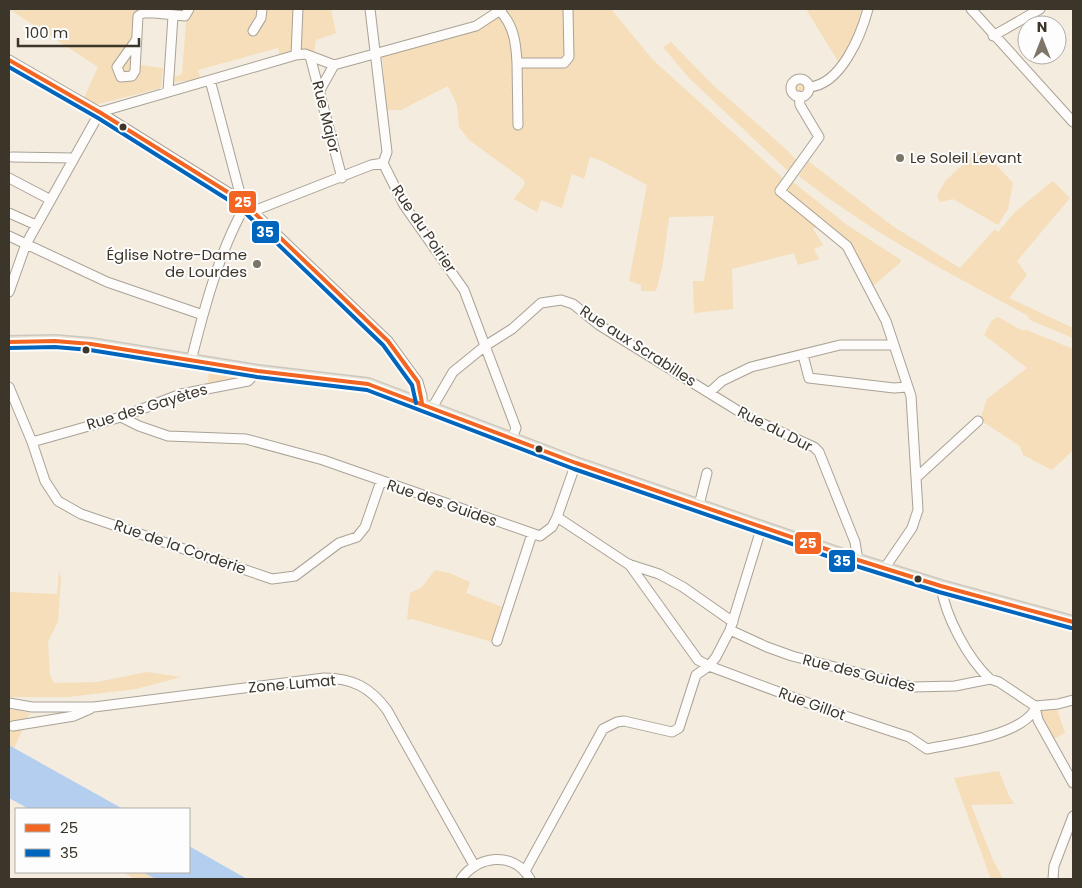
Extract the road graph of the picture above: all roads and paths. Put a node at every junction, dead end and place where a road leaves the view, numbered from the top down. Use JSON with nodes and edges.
{"nodes":[{"id":1,"x":190,"y":9,"type":"edge"},
{"id":2,"x":262,"y":9,"type":"edge"},
{"id":3,"x":298,"y":9,"type":"edge"},
{"id":4,"x":370,"y":9,"type":"edge"},
{"id":5,"x":568,"y":9,"type":"edge"},
{"id":6,"x":868,"y":9,"type":"edge"},
{"id":7,"x":971,"y":9,"type":"edge"},
{"id":8,"x":1040,"y":9,"type":"edge"},
{"id":9,"x":501,"y":10,"type":"edge"},
{"id":10,"x":156,"y":11,"type":"edge"},
{"id":11,"x":173,"y":16,"type":"junction"},
{"id":12,"x":254,"y":31,"type":"dead end"},
{"id":13,"x":993,"y":36,"type":"junction"},
{"id":14,"x":137,"y":39,"type":"dead end"},
{"id":15,"x":296,"y":55,"type":"junction"},
{"id":16,"x":375,"y":55,"type":"junction"},
{"id":17,"x":310,"y":56,"type":"junction"},
{"id":18,"x":9,"y":60,"type":"edge"},
{"id":19,"x":517,"y":63,"type":"junction"},
{"id":20,"x":334,"y":65,"type":"junction"},
{"id":21,"x":210,"y":80,"type":"junction"},
{"id":22,"x":809,"y":87,"type":"junction"},
{"id":23,"x":320,"y":90,"type":"junction"},
{"id":24,"x":168,"y":91,"type":"junction"},
{"id":25,"x":799,"y":96,"type":"junction"},
{"id":26,"x":100,"y":112,"type":"junction"},
{"id":27,"x":1073,"y":122,"type":"edge"},
{"id":28,"x":518,"y":125,"type":"dead end"},
{"id":29,"x":12,"y":157,"type":"dead end"},
{"id":30,"x":74,"y":158,"type":"junction"},
{"id":31,"x":384,"y":164,"type":"junction"},
{"id":32,"x":9,"y":178,"type":"edge"},
{"id":33,"x":342,"y":178,"type":"junction"},
{"id":34,"x":50,"y":200,"type":"junction"},
{"id":35,"x":246,"y":206,"type":"junction"},
{"id":36,"x":9,"y":213,"type":"edge"},
{"id":37,"x":36,"y":225,"type":"junction"},
{"id":38,"x":9,"y":236,"type":"edge"},
{"id":39,"x":26,"y":244,"type":"junction"},
{"id":40,"x":9,"y":292,"type":"edge"},
{"id":41,"x":203,"y":315,"type":"junction"},
{"id":42,"x":9,"y":342,"type":"edge"},
{"id":43,"x":894,"y":345,"type":"junction"},
{"id":44,"x":485,"y":346,"type":"junction"},
{"id":45,"x":803,"y":355,"type":"junction"},
{"id":46,"x":191,"y":361,"type":"junction"},
{"id":47,"x":258,"y":371,"type":"junction"},
{"id":48,"x":906,"y":387,"type":"junction"},
{"id":49,"x":10,"y":391,"type":"edge"},
{"id":50,"x":710,"y":392,"type":"junction"},
{"id":51,"x":427,"y":406,"type":"junction"},
{"id":52,"x":121,"y":417,"type":"junction"},
{"id":53,"x":978,"y":421,"type":"dead end"},
{"id":54,"x":512,"y":439,"type":"junction"},
{"id":55,"x":32,"y":442,"type":"junction"},
{"id":56,"x":576,"y":463,"type":"junction"},
{"id":57,"x":707,"y":473,"type":"dead end"},
{"id":58,"x":917,"y":476,"type":"junction"},
{"id":59,"x":381,"y":481,"type":"junction"},
{"id":60,"x":699,"y":505,"type":"junction"},
{"id":61,"x":557,"y":518,"type":"junction"},
{"id":62,"x":762,"y":526,"type":"junction"},
{"id":63,"x":532,"y":534,"type":"junction"},
{"id":64,"x":858,"y":560,"type":"junction"},
{"id":65,"x":628,"y":564,"type":"junction"},
{"id":66,"x":884,"y":569,"type":"junction"},
{"id":67,"x":941,"y":586,"type":"junction"},
{"id":68,"x":1073,"y":622,"type":"edge"},
{"id":69,"x":732,"y":626,"type":"junction"},
{"id":70,"x":497,"y":640,"type":"dead end"},
{"id":71,"x":709,"y":666,"type":"junction"},
{"id":72,"x":990,"y":679,"type":"junction"},
{"id":73,"x":1073,"y":700,"type":"edge"},
{"id":74,"x":9,"y":703,"type":"edge"},
{"id":75,"x":94,"y":707,"type":"junction"},
{"id":76,"x":1035,"y":709,"type":"junction"},
{"id":77,"x":13,"y":726,"type":"dead end"},
{"id":78,"x":1073,"y":784,"type":"edge"},
{"id":79,"x":1073,"y":816,"type":"edge"},
{"id":80,"x":474,"y":865,"type":"junction"},
{"id":81,"x":525,"y":871,"type":"junction"},
{"id":82,"x":461,"y":879,"type":"edge"},
{"id":83,"x":530,"y":879,"type":"edge"},
{"id":84,"x":1053,"y":879,"type":"edge"}],
"edges":[{"from":1,"to":11,"type":"street"},
{"from":2,"to":12,"type":"street"},
{"from":3,"to":15,"type":"street"},
{"from":4,"to":16,"type":"street","name":"Rue du Poirier"},
{"from":5,"to":19,"type":"street"},
{"from":6,"to":22,"type":"street"},
{"from":7,"to":13,"type":"street"},
{"from":8,"to":13,"type":"street"},
{"from":9,"to":16,"type":"street"},
{"from":9,"to":19,"type":"street"},
{"from":10,"to":11,"type":"street"},
{"from":10,"to":14,"type":"street"},
{"from":11,"to":24,"type":"street"},
{"from":13,"to":27,"type":"street"},
{"from":15,"to":17,"type":"street"},
{"from":15,"to":21,"type":"street"},
{"from":16,"to":20,"type":"street"},
{"from":16,"to":31,"type":"street","name":"Rue du Poirier"},
{"from":17,"to":20,"type":"street"},
{"from":17,"to":23,"type":"street","name":"Rue Major"},
{"from":18,"to":26,"type":"street"},
{"from":19,"to":28,"type":"street"},
{"from":20,"to":23,"type":"street"},
{"from":21,"to":24,"type":"street"},
{"from":21,"to":35,"type":"street"},
{"from":22,"to":25,"type":"street"},
{"from":22,"to":25,"type":"street"},
{"from":23,"to":33,"type":"street","name":"Rue Major"},
{"from":24,"to":26,"type":"street"},
{"from":25,"to":43,"type":"street"},
{"from":26,"to":30,"type":"street"},
{"from":26,"to":35,"type":"street"},
{"from":29,"to":30,"type":"street"},
{"from":30,"to":34,"type":"street"},
{"from":31,"to":33,"type":"street"},
{"from":31,"to":44,"type":"street","name":"Rue du Poirier"},
{"from":32,"to":34,"type":"street"},
{"from":33,"to":35,"type":"street"},
{"from":34,"to":37,"type":"street"},
{"from":35,"to":41,"type":"street"},
{"from":35,"to":51,"type":"street"},
{"from":36,"to":37,"type":"street"},
{"from":37,"to":39,"type":"street"},
{"from":38,"to":39,"type":"street"},
{"from":39,"to":40,"type":"street"},
{"from":39,"to":41,"type":"street"},
{"from":41,"to":46,"type":"street"},
{"from":42,"to":46,"type":"main road"},
{"from":43,"to":45,"type":"street","name":"Rue aux Scrabilles"},
{"from":43,"to":48,"type":"street"},
{"from":44,"to":50,"type":"street","name":"Rue aux Scrabilles"},
{"from":44,"to":51,"type":"street","name":"Rue aux Scrabilles"},
{"from":44,"to":54,"type":"street","name":"Rue du Poirier"},
{"from":45,"to":48,"type":"street"},
{"from":45,"to":50,"type":"street","name":"Rue aux Scrabilles"},
{"from":46,"to":47,"type":"main road"},
{"from":47,"to":51,"type":"main road"},
{"from":47,"to":52,"type":"street","name":"Rue des Gayètes"},
{"from":48,"to":58,"type":"street"},
{"from":49,"to":55,"type":"street","name":"Rue de la Corderie"},
{"from":50,"to":64,"type":"street","name":"Rue du Dur"},
{"from":51,"to":54,"type":"main road"},
{"from":52,"to":55,"type":"street","name":"Rue des Gayètes"},
{"from":52,"to":59,"type":"street","name":"Rue des Guides"},
{"from":53,"to":58,"type":"street"},
{"from":54,"to":56,"type":"main road"},
{"from":55,"to":59,"type":"street","name":"Rue de la Corderie"},
{"from":56,"to":60,"type":"main road"},
{"from":56,"to":61,"type":"street"},
{"from":57,"to":60,"type":"street"},
{"from":58,"to":66,"type":"street"},
{"from":59,"to":63,"type":"street","name":"Rue des Guides"},
{"from":60,"to":62,"type":"main road"},
{"from":61,"to":63,"type":"street"},
{"from":61,"to":65,"type":"street","name":"Rue des Guides"},
{"from":62,"to":64,"type":"main road"},
{"from":62,"to":69,"type":"street"},
{"from":63,"to":70,"type":"street"},
{"from":64,"to":66,"type":"main road"},
{"from":65,"to":69,"type":"street","name":"Rue des Guides"},
{"from":65,"to":71,"type":"street","name":"Rue Gillot"},
{"from":66,"to":67,"type":"main road"},
{"from":67,"to":68,"type":"main road"},
{"from":67,"to":72,"type":"street"},
{"from":69,"to":71,"type":"street"},
{"from":69,"to":72,"type":"street","name":"Rue des Guides"},
{"from":71,"to":76,"type":"street","name":"Rue Gillot"},
{"from":71,"to":81,"type":"street"},
{"from":72,"to":76,"type":"street"},
{"from":73,"to":76,"type":"street"},
{"from":74,"to":75,"type":"street","name":"Zone Lumat"},
{"from":75,"to":77,"type":"street"},
{"from":75,"to":80,"type":"street","name":"Zone Lumat"},
{"from":76,"to":78,"type":"street"},
{"from":79,"to":84,"type":"street"},
{"from":80,"to":81,"type":"street"},
{"from":80,"to":82,"type":"street"},
{"from":81,"to":83,"type":"street"}]}
